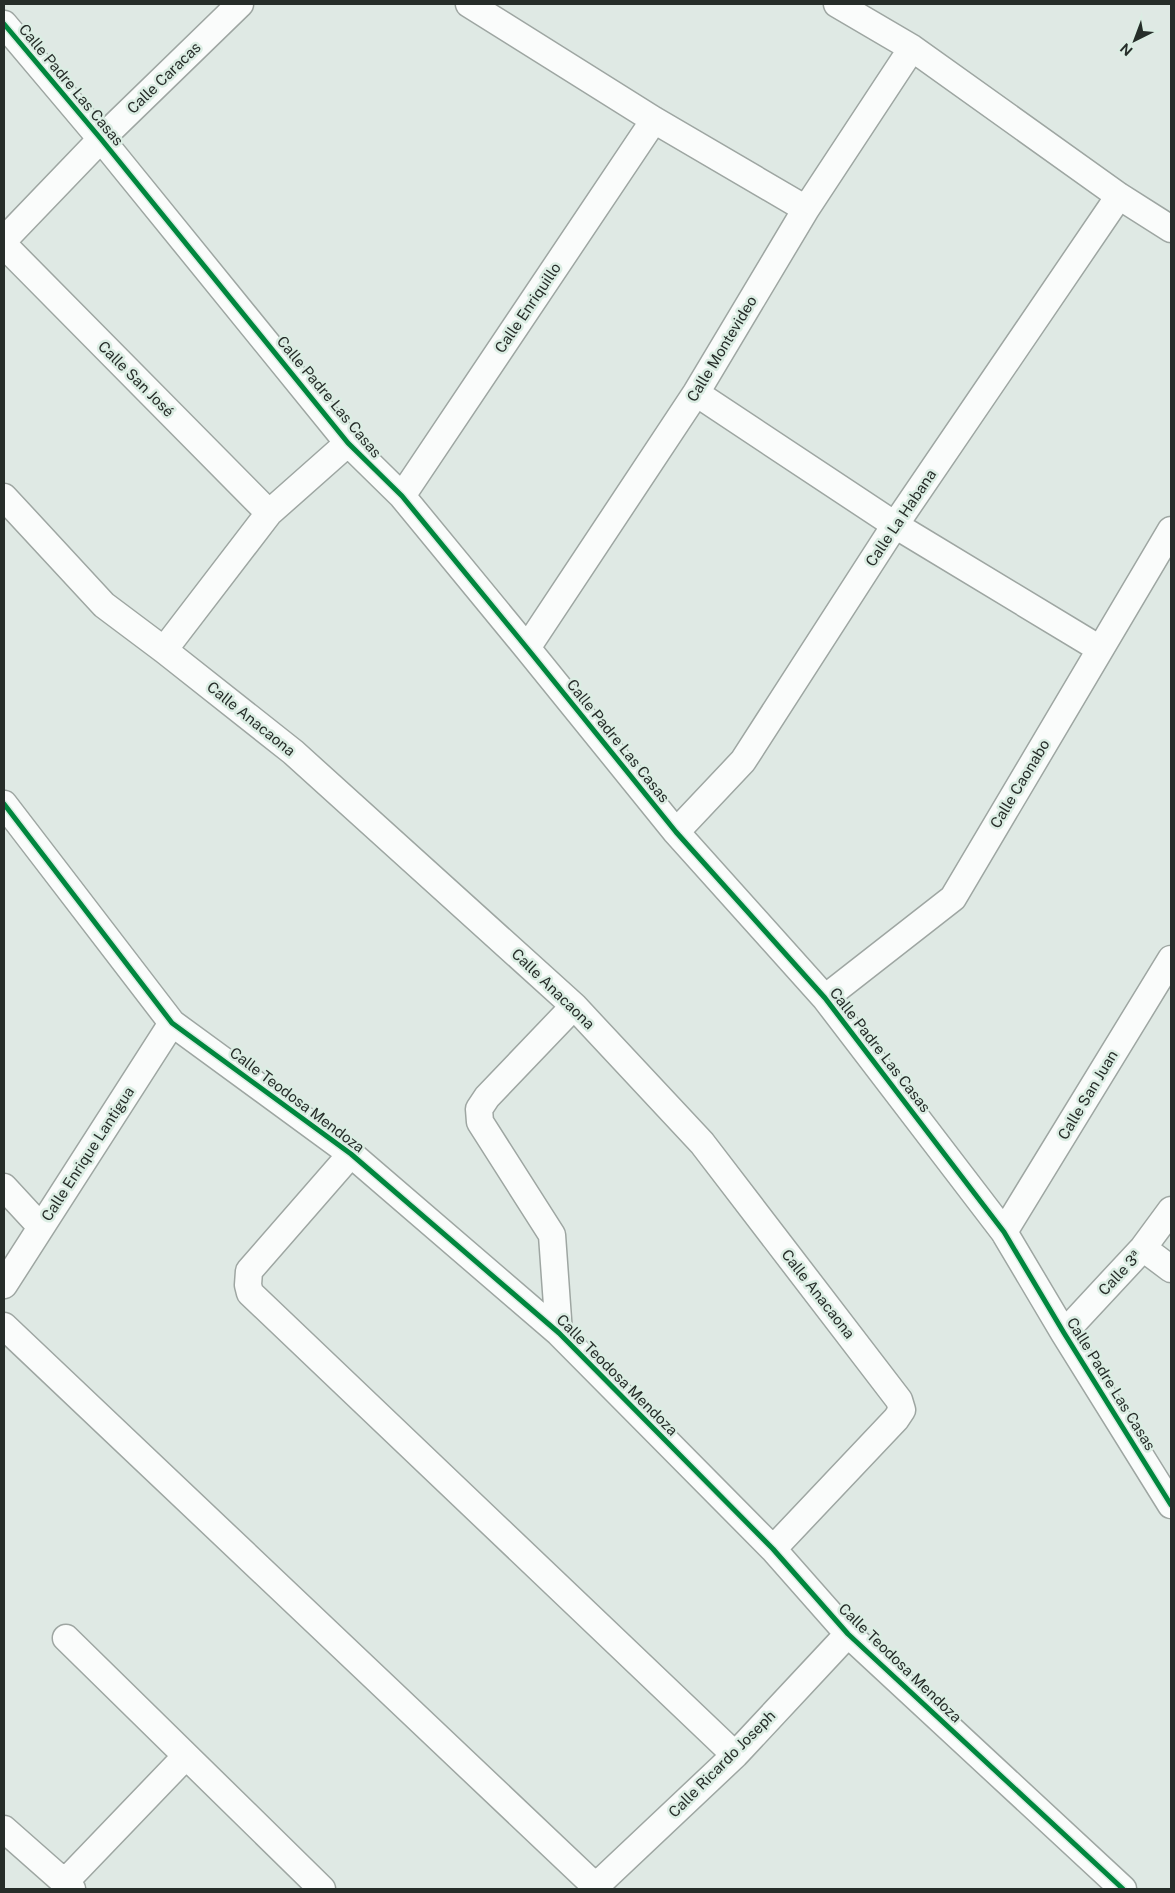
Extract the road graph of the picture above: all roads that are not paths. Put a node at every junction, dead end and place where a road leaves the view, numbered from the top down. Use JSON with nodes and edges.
{"nodes":[{"id":1,"x":12,"y":4,"type":"edge"},
{"id":2,"x":240,"y":4,"type":"edge"},
{"id":3,"x":469,"y":4,"type":"edge"},
{"id":4,"x":838,"y":4,"type":"edge"},
{"id":5,"x":4,"y":12,"type":"edge"},
{"id":6,"x":4,"y":24,"type":"edge"},
{"id":7,"x":912,"y":48,"type":"junction"},
{"id":8,"x":654,"y":120,"type":"junction"},
{"id":9,"x":101,"y":139,"type":"junction"},
{"id":10,"x":1119,"y":196,"type":"junction"},
{"id":11,"x":806,"y":209,"type":"junction"},
{"id":12,"x":1171,"y":229,"type":"edge"},
{"id":13,"x":4,"y":240,"type":"edge"},
{"id":14,"x":4,"y":245,"type":"edge"},
{"id":15,"x":696,"y":392,"type":"junction"},
{"id":16,"x":348,"y":443,"type":"junction"},
{"id":17,"x":402,"y":496,"type":"junction"},
{"id":18,"x":4,"y":497,"type":"edge"},
{"id":19,"x":269,"y":513,"type":"junction"},
{"id":20,"x":895,"y":526,"type":"junction"},
{"id":21,"x":1171,"y":530,"type":"edge"},
{"id":22,"x":527,"y":648,"type":"junction"},
{"id":23,"x":1100,"y":649,"type":"junction"},
{"id":24,"x":164,"y":650,"type":"junction"},
{"id":25,"x":4,"y":804,"type":"edge"},
{"id":26,"x":676,"y":832,"type":"junction"},
{"id":27,"x":1171,"y":959,"type":"edge"},
{"id":28,"x":825,"y":998,"type":"junction"},
{"id":29,"x":574,"y":1006,"type":"junction"},
{"id":30,"x":172,"y":1023,"type":"junction"},
{"id":31,"x":351,"y":1154,"type":"junction"},
{"id":32,"x":4,"y":1187,"type":"edge"},
{"id":33,"x":1171,"y":1210,"type":"edge"},
{"id":34,"x":42,"y":1227,"type":"junction"},
{"id":35,"x":1004,"y":1232,"type":"junction"},
{"id":36,"x":1143,"y":1248,"type":"junction"},
{"id":37,"x":1171,"y":1269,"type":"edge"},
{"id":38,"x":4,"y":1285,"type":"edge"},
{"id":39,"x":4,"y":1326,"type":"edge"},
{"id":40,"x":559,"y":1333,"type":"junction"},
{"id":41,"x":1064,"y":1333,"type":"junction"},
{"id":42,"x":1171,"y":1505,"type":"edge"},
{"id":43,"x":773,"y":1549,"type":"junction"},
{"id":44,"x":848,"y":1634,"type":"junction"},
{"id":45,"x":66,"y":1638,"type":"dead end"},
{"id":46,"x":735,"y":1755,"type":"junction"},
{"id":47,"x":186,"y":1756,"type":"junction"},
{"id":48,"x":4,"y":1829,"type":"edge"},
{"id":49,"x":69,"y":1886,"type":"edge"},
{"id":50,"x":594,"y":1887,"type":"edge"},
{"id":51,"x":322,"y":1889,"type":"edge"},
{"id":52,"x":1123,"y":1889,"type":"edge"}],
"edges":[{"from":1,"to":5,"type":"street"},
{"from":2,"to":9,"type":"street","name":"Calle Caracas"},
{"from":3,"to":8,"type":"street"},
{"from":4,"to":7,"type":"street"},
{"from":6,"to":9,"type":"street","name":"Calle Padre Las Casas"},
{"from":7,"to":10,"type":"street"},
{"from":7,"to":11,"type":"street","name":"Calle Montevideo"},
{"from":8,"to":11,"type":"street"},
{"from":8,"to":17,"type":"street","name":"Calle Enriquillo"},
{"from":9,"to":13,"type":"street","name":"Calle Caracas"},
{"from":9,"to":16,"type":"street","name":"Calle Padre Las Casas"},
{"from":10,"to":12,"type":"street"},
{"from":10,"to":20,"type":"street","name":"Calle La Habana"},
{"from":11,"to":15,"type":"street","name":"Calle Montevideo"},
{"from":14,"to":19,"type":"street","name":"Calle San José"},
{"from":15,"to":20,"type":"street"},
{"from":15,"to":22,"type":"street","name":"Calle Montevideo"},
{"from":16,"to":17,"type":"street","name":"Calle Padre Las Casas"},
{"from":16,"to":19,"type":"street"},
{"from":17,"to":22,"type":"street","name":"Calle Padre Las Casas"},
{"from":18,"to":24,"type":"street","name":"Calle Anacaona"},
{"from":19,"to":24,"type":"street"},
{"from":20,"to":23,"type":"street"},
{"from":20,"to":26,"type":"street","name":"Calle La Habana"},
{"from":21,"to":23,"type":"street","name":"Calle Caonabo"},
{"from":22,"to":26,"type":"street","name":"Calle Padre Las Casas"},
{"from":23,"to":28,"type":"street","name":"Calle Caonabo"},
{"from":24,"to":29,"type":"street","name":"Calle Anacaona"},
{"from":25,"to":30,"type":"street","name":"Calle Teodosa Mendoza"},
{"from":26,"to":28,"type":"street","name":"Calle Padre Las Casas"},
{"from":27,"to":35,"type":"street","name":"Calle San Juan"},
{"from":28,"to":35,"type":"street","name":"Calle Padre Las Casas"},
{"from":29,"to":40,"type":"street"},
{"from":29,"to":43,"type":"street","name":"Calle Anacaona"},
{"from":30,"to":31,"type":"street","name":"Calle Teodosa Mendoza"},
{"from":30,"to":34,"type":"street","name":"Calle Enrique Lantigua"},
{"from":31,"to":40,"type":"street","name":"Calle Teodosa Mendoza"},
{"from":31,"to":46,"type":"street"},
{"from":32,"to":34,"type":"street"},
{"from":33,"to":36,"type":"street","name":"Calle 3ª"},
{"from":34,"to":38,"type":"street","name":"Calle Enrique Lantigua"},
{"from":35,"to":41,"type":"street","name":"Calle Padre Las Casas"},
{"from":36,"to":37,"type":"street"},
{"from":36,"to":41,"type":"street","name":"Calle 3ª"},
{"from":39,"to":50,"type":"street"},
{"from":40,"to":43,"type":"street","name":"Calle Teodosa Mendoza"},
{"from":41,"to":42,"type":"street","name":"Calle Padre Las Casas"},
{"from":43,"to":44,"type":"street","name":"Calle Teodosa Mendoza"},
{"from":44,"to":46,"type":"street","name":"Calle Ricardo Joseph"},
{"from":44,"to":52,"type":"street","name":"Calle Teodosa Mendoza"},
{"from":45,"to":47,"type":"street"},
{"from":46,"to":50,"type":"street","name":"Calle Ricardo Joseph"},
{"from":47,"to":49,"type":"street"},
{"from":47,"to":51,"type":"street"},
{"from":48,"to":49,"type":"street"}]}
